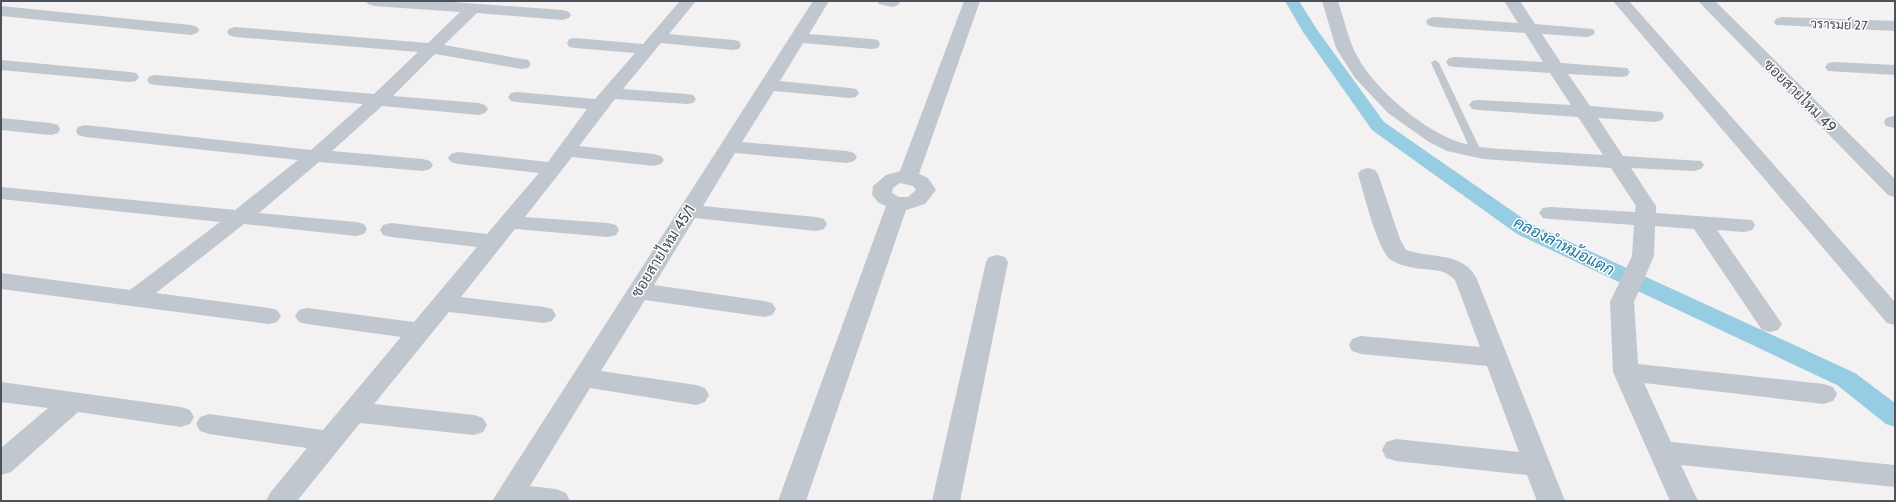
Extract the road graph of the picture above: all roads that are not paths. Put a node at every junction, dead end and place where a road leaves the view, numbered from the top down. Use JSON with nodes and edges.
{"nodes":[{"id":1,"x":29,"y":1,"type":"edge"},
{"id":2,"x":374,"y":1,"type":"edge"},
{"id":3,"x":682,"y":1,"type":"edge"},
{"id":4,"x":821,"y":1,"type":"edge"},
{"id":5,"x":972,"y":1,"type":"edge"},
{"id":6,"x":1330,"y":1,"type":"edge"},
{"id":7,"x":1512,"y":1,"type":"edge"},
{"id":8,"x":1621,"y":1,"type":"edge"},
{"id":9,"x":1706,"y":1,"type":"edge"},
{"id":10,"x":472,"y":9,"type":"junction"},
{"id":11,"x":3,"y":13,"type":"edge"},
{"id":12,"x":563,"y":15,"type":"dead end"},
{"id":13,"x":1434,"y":22,"type":"dead end"},
{"id":14,"x":1782,"y":22,"type":"dead end"},
{"id":15,"x":1895,"y":26,"type":"edge"},
{"id":16,"x":1530,"y":28,"type":"junction"},
{"id":17,"x":191,"y":30,"type":"dead end"},
{"id":18,"x":235,"y":32,"type":"dead end"},
{"id":19,"x":1587,"y":32,"type":"dead end"},
{"id":20,"x":798,"y":38,"type":"junction"},
{"id":21,"x":575,"y":43,"type":"dead end"},
{"id":22,"x":652,"y":44,"type":"junction"},
{"id":23,"x":872,"y":44,"type":"dead end"},
{"id":24,"x":733,"y":45,"type":"dead end"},
{"id":25,"x":431,"y":48,"type":"junction"},
{"id":26,"x":1455,"y":62,"type":"dead end"},
{"id":27,"x":1435,"y":63,"type":"dead end"},
{"id":28,"x":522,"y":64,"type":"dead end"},
{"id":29,"x":1,"y":65,"type":"edge"},
{"id":30,"x":1834,"y":67,"type":"dead end"},
{"id":31,"x":1556,"y":68,"type":"junction"},
{"id":32,"x":1895,"y":70,"type":"edge"},
{"id":33,"x":1621,"y":72,"type":"dead end"},
{"id":34,"x":130,"y":77,"type":"dead end"},
{"id":35,"x":156,"y":80,"type":"dead end"},
{"id":36,"x":768,"y":85,"type":"junction"},
{"id":37,"x":850,"y":93,"type":"dead end"},
{"id":38,"x":517,"y":97,"type":"dead end"},
{"id":39,"x":605,"y":99,"type":"junction"},
{"id":40,"x":687,"y":100,"type":"dead end"},
{"id":41,"x":378,"y":101,"type":"junction"},
{"id":42,"x":1478,"y":105,"type":"dead end"},
{"id":43,"x":479,"y":110,"type":"dead end"},
{"id":44,"x":1584,"y":111,"type":"junction"},
{"id":45,"x":1655,"y":116,"type":"dead end"},
{"id":46,"x":1,"y":124,"type":"edge"},
{"id":47,"x":51,"y":130,"type":"dead end"},
{"id":48,"x":85,"y":131,"type":"dead end"},
{"id":49,"x":729,"y":147,"type":"junction"},
{"id":50,"x":567,"y":150,"type":"junction"},
{"id":51,"x":1477,"y":152,"type":"junction"},
{"id":52,"x":316,"y":156,"type":"junction"},
{"id":53,"x":458,"y":158,"type":"dead end"},
{"id":54,"x":846,"y":158,"type":"dead end"},
{"id":55,"x":654,"y":160,"type":"dead end"},
{"id":56,"x":1618,"y":162,"type":"junction"},
{"id":57,"x":1694,"y":164,"type":"dead end"},
{"id":58,"x":423,"y":165,"type":"dead end"},
{"id":59,"x":554,"y":169,"type":"junction"},
{"id":60,"x":1368,"y":174,"type":"dead end"},
{"id":61,"x":1895,"y":191,"type":"edge"},
{"id":62,"x":1,"y":193,"type":"edge"},
{"id":63,"x":689,"y":210,"type":"junction"},
{"id":64,"x":1550,"y":212,"type":"dead end"},
{"id":65,"x":239,"y":218,"type":"junction"},
{"id":66,"x":1645,"y":219,"type":"junction"},
{"id":67,"x":511,"y":222,"type":"junction"},
{"id":68,"x":1701,"y":222,"type":"junction"},
{"id":69,"x":816,"y":224,"type":"dead end"},
{"id":70,"x":1744,"y":225,"type":"dead end"},
{"id":71,"x":356,"y":229,"type":"dead end"},
{"id":72,"x":391,"y":230,"type":"dead end"},
{"id":73,"x":608,"y":230,"type":"dead end"},
{"id":74,"x":494,"y":242,"type":"junction"},
{"id":75,"x":997,"y":262,"type":"dead end"},
{"id":76,"x":1,"y":282,"type":"edge"},
{"id":77,"x":638,"y":291,"type":"junction"},
{"id":78,"x":134,"y":298,"type":"junction"},
{"id":79,"x":444,"y":303,"type":"junction"},
{"id":80,"x":764,"y":309,"type":"dead end"},
{"id":81,"x":544,"y":315,"type":"dead end"},
{"id":82,"x":269,"y":316,"type":"dead end"},
{"id":83,"x":306,"y":316,"type":"dead end"},
{"id":84,"x":1895,"y":317,"type":"edge"},
{"id":85,"x":1770,"y":324,"type":"dead end"},
{"id":86,"x":420,"y":331,"type":"junction"},
{"id":87,"x":1361,"y":345,"type":"dead end"},
{"id":88,"x":1497,"y":358,"type":"junction"},
{"id":89,"x":1626,"y":372,"type":"junction"},
{"id":90,"x":584,"y":378,"type":"junction"},
{"id":91,"x":1,"y":392,"type":"edge"},
{"id":92,"x":1824,"y":394,"type":"dead end"},
{"id":93,"x":696,"y":395,"type":"dead end"},
{"id":94,"x":73,"y":402,"type":"junction"},
{"id":95,"x":354,"y":412,"type":"junction"},
{"id":96,"x":181,"y":417,"type":"dead end"},
{"id":97,"x":209,"y":424,"type":"dead end"},
{"id":98,"x":474,"y":425,"type":"dead end"},
{"id":99,"x":330,"y":441,"type":"junction"},
{"id":100,"x":1396,"y":450,"type":"dead end"},
{"id":101,"x":1661,"y":452,"type":"junction"},
{"id":102,"x":1,"y":464,"type":"edge"},
{"id":103,"x":1538,"y":465,"type":"junction"},
{"id":104,"x":1894,"y":476,"type":"edge"},
{"id":105,"x":508,"y":498,"type":"edge"},
{"id":106,"x":280,"y":501,"type":"edge"},
{"id":107,"x":556,"y":501,"type":"edge"},
{"id":108,"x":792,"y":501,"type":"edge"},
{"id":109,"x":946,"y":501,"type":"edge"},
{"id":110,"x":1551,"y":501,"type":"edge"},
{"id":111,"x":1684,"y":501,"type":"edge"}],
"edges":[{"from":1,"to":11,"type":"street"},
{"from":2,"to":10,"type":"street"},
{"from":3,"to":22,"type":"street"},
{"from":4,"to":20,"type":"street","name":"ซอยสายไหม 45/1"},
{"from":5,"to":108,"type":"street"},
{"from":6,"to":51,"type":"street"},
{"from":7,"to":16,"type":"street"},
{"from":8,"to":84,"type":"street"},
{"from":9,"to":61,"type":"street","name":"ซอยสายไหม 49"},
{"from":10,"to":12,"type":"street"},
{"from":10,"to":25,"type":"street"},
{"from":11,"to":17,"type":"street"},
{"from":13,"to":16,"type":"street"},
{"from":14,"to":15,"type":"street","name":"วรารมย์ 27"},
{"from":16,"to":19,"type":"street"},
{"from":16,"to":31,"type":"street"},
{"from":18,"to":25,"type":"street"},
{"from":20,"to":23,"type":"street"},
{"from":20,"to":36,"type":"street","name":"ซอยสายไหม 45/1"},
{"from":21,"to":22,"type":"street"},
{"from":22,"to":24,"type":"street"},
{"from":22,"to":39,"type":"street"},
{"from":25,"to":28,"type":"street"},
{"from":25,"to":41,"type":"street"},
{"from":26,"to":31,"type":"street"},
{"from":27,"to":51,"type":"lane"},
{"from":29,"to":34,"type":"street"},
{"from":30,"to":32,"type":"street"},
{"from":31,"to":33,"type":"street"},
{"from":31,"to":44,"type":"street"},
{"from":35,"to":41,"type":"street"},
{"from":36,"to":37,"type":"street"},
{"from":36,"to":49,"type":"street","name":"ซอยสายไหม 45/1"},
{"from":38,"to":39,"type":"street"},
{"from":39,"to":40,"type":"street"},
{"from":39,"to":50,"type":"street"},
{"from":41,"to":43,"type":"street"},
{"from":41,"to":52,"type":"street"},
{"from":42,"to":44,"type":"street"},
{"from":44,"to":45,"type":"street"},
{"from":44,"to":56,"type":"street"},
{"from":46,"to":47,"type":"street"},
{"from":48,"to":52,"type":"street"},
{"from":49,"to":54,"type":"street"},
{"from":49,"to":63,"type":"street","name":"ซอยสายไหม 45/1"},
{"from":50,"to":55,"type":"street"},
{"from":50,"to":59,"type":"street"},
{"from":51,"to":56,"type":"street"},
{"from":52,"to":58,"type":"street"},
{"from":52,"to":65,"type":"street"},
{"from":53,"to":59,"type":"street"},
{"from":56,"to":57,"type":"street"},
{"from":56,"to":66,"type":"street"},
{"from":59,"to":67,"type":"street"},
{"from":60,"to":88,"type":"street"},
{"from":62,"to":65,"type":"street"},
{"from":63,"to":69,"type":"street"},
{"from":63,"to":77,"type":"street","name":"ซอยสายไหม 45/1"},
{"from":64,"to":66,"type":"street"},
{"from":65,"to":71,"type":"street"},
{"from":65,"to":78,"type":"street"},
{"from":66,"to":68,"type":"street"},
{"from":66,"to":89,"type":"street"},
{"from":67,"to":73,"type":"street"},
{"from":67,"to":74,"type":"street"},
{"from":68,"to":70,"type":"street"},
{"from":68,"to":85,"type":"street"},
{"from":72,"to":74,"type":"street"},
{"from":74,"to":79,"type":"street"},
{"from":75,"to":109,"type":"street"},
{"from":76,"to":78,"type":"street"},
{"from":77,"to":80,"type":"street"},
{"from":77,"to":90,"type":"street","name":"ซอยสายไหม 45/1"},
{"from":78,"to":82,"type":"street"},
{"from":79,"to":81,"type":"street"},
{"from":79,"to":86,"type":"street"},
{"from":83,"to":86,"type":"street"},
{"from":86,"to":95,"type":"street"},
{"from":87,"to":88,"type":"street"},
{"from":88,"to":103,"type":"street"},
{"from":89,"to":92,"type":"street"},
{"from":89,"to":101,"type":"street"},
{"from":90,"to":93,"type":"street"},
{"from":90,"to":105,"type":"street","name":"ซอยสายไหม 45/1"},
{"from":91,"to":94,"type":"street"},
{"from":94,"to":96,"type":"street"},
{"from":94,"to":102,"type":"street"},
{"from":95,"to":98,"type":"street"},
{"from":95,"to":99,"type":"street"},
{"from":97,"to":99,"type":"street"},
{"from":99,"to":106,"type":"street"},
{"from":100,"to":103,"type":"street"},
{"from":101,"to":104,"type":"street"},
{"from":101,"to":111,"type":"street"},
{"from":103,"to":110,"type":"street"},
{"from":105,"to":107,"type":"street"}]}
